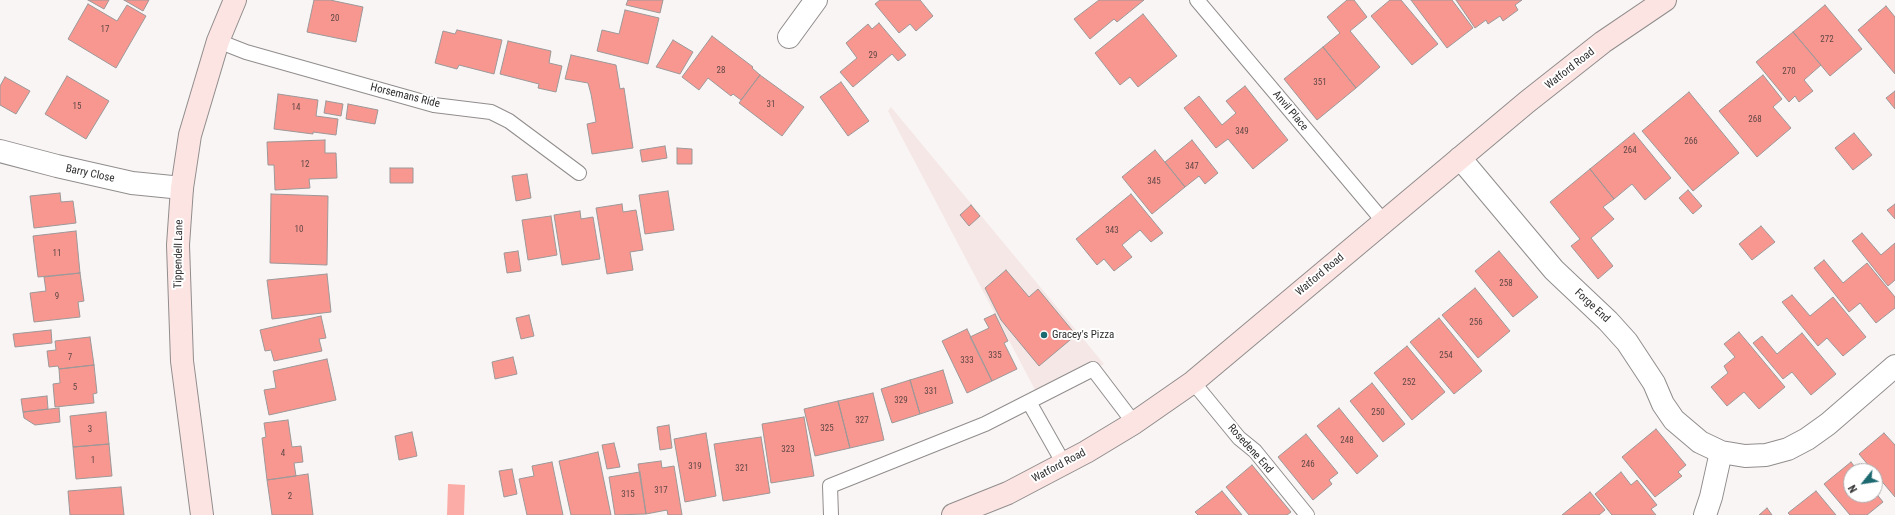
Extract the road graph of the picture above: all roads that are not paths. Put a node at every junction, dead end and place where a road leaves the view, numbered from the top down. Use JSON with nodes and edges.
{"nodes":[{"id":1,"x":235,"y":0,"type":"edge"},
{"id":2,"x":816,"y":0,"type":"edge"},
{"id":3,"x":1197,"y":0,"type":"edge"},
{"id":4,"x":1665,"y":0,"type":"edge"},
{"id":5,"x":789,"y":37,"type":"dead end"},
{"id":6,"x":218,"y":41,"type":"junction"},
{"id":7,"x":0,"y":152,"type":"edge"},
{"id":8,"x":1460,"y":158,"type":"junction"},
{"id":9,"x":579,"y":173,"type":"dead end"},
{"id":10,"x":182,"y":188,"type":"junction"},
{"id":11,"x":1384,"y":222,"type":"junction"},
{"id":12,"x":1895,"y":366,"type":"edge"},
{"id":13,"x":1193,"y":382,"type":"junction"},
{"id":14,"x":1028,"y":402,"type":"junction"},
{"id":15,"x":1134,"y":423,"type":"junction"},
{"id":16,"x":1721,"y":452,"type":"junction"},
{"id":17,"x":1064,"y":464,"type":"junction"},
{"id":18,"x":202,"y":515,"type":"edge"},
{"id":19,"x":831,"y":515,"type":"edge"},
{"id":20,"x":956,"y":515,"type":"edge"},
{"id":21,"x":1307,"y":515,"type":"edge"},
{"id":22,"x":1705,"y":515,"type":"edge"}],
"edges":[{"from":1,"to":6,"type":"main road","name":"Tippendell Lane"},
{"from":2,"to":5,"type":"street"},
{"from":3,"to":11,"type":"lane","name":"Anvil Place"},
{"from":4,"to":8,"type":"main road","name":"Watford Road"},
{"from":6,"to":9,"type":"lane","name":"Horsemans Ride"},
{"from":6,"to":10,"type":"main road","name":"Tippendell Lane"},
{"from":7,"to":10,"type":"street","name":"Barry Close"},
{"from":8,"to":11,"type":"main road","name":"Watford Road"},
{"from":8,"to":16,"type":"street","name":"Forge End"},
{"from":10,"to":18,"type":"main road","name":"Tippendell Lane"},
{"from":11,"to":13,"type":"main road","name":"Watford Road"},
{"from":12,"to":16,"type":"street","name":"Forge End"},
{"from":13,"to":15,"type":"main road","name":"Watford Road"},
{"from":13,"to":21,"type":"lane","name":"Rosedene End"},
{"from":14,"to":15,"type":"lane"},
{"from":14,"to":17,"type":"lane"},
{"from":14,"to":19,"type":"lane"},
{"from":15,"to":17,"type":"main road","name":"Watford Road"},
{"from":16,"to":22,"type":"street"},
{"from":17,"to":20,"type":"main road","name":"Watford Road"}]}
